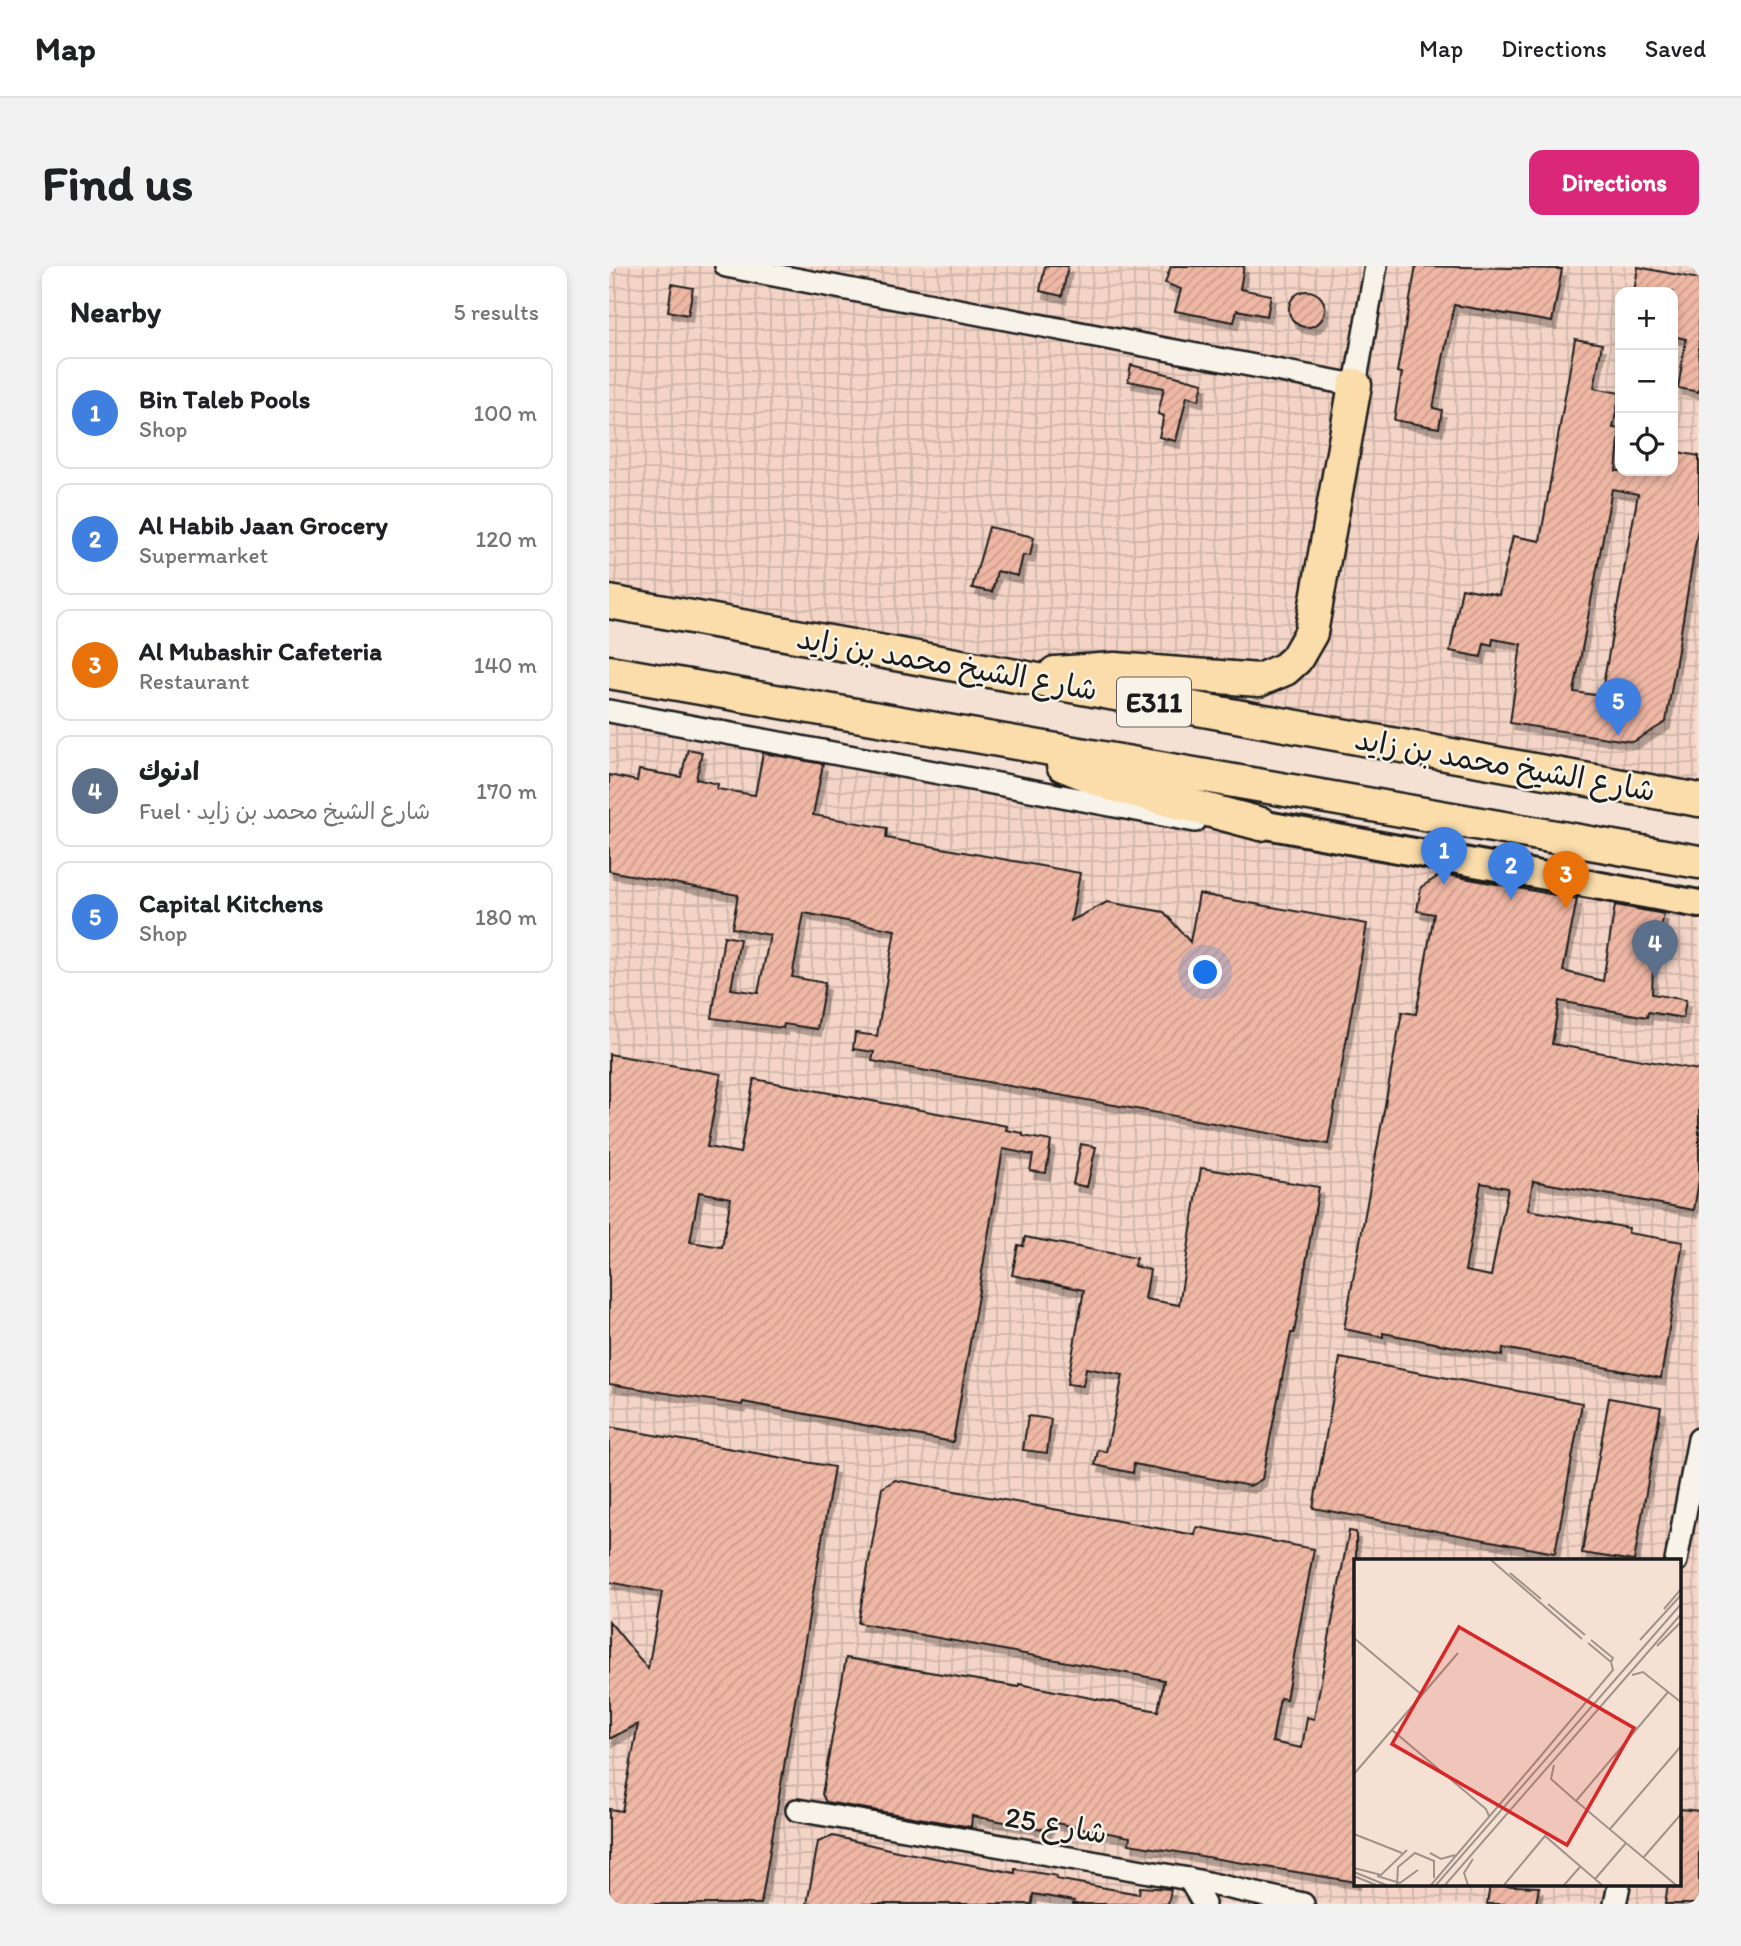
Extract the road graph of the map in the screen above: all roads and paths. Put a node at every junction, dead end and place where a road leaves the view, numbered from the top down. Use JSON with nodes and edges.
{"nodes":[{"id":1,"x":726,"y":266,"type":"edge"},
{"id":2,"x":1376,"y":266,"type":"edge"},
{"id":3,"x":1355,"y":385,"type":"junction"},
{"id":4,"x":609,"y":602,"type":"edge"},
{"id":5,"x":609,"y":672,"type":"edge"},
{"id":6,"x":1033,"y":680,"type":"junction"},
{"id":7,"x":609,"y":711,"type":"edge"},
{"id":8,"x":1027,"y":746,"type":"junction"},
{"id":9,"x":1699,"y":800,"type":"edge"},
{"id":10,"x":1261,"y":824,"type":"junction"},
{"id":11,"x":1699,"y":862,"type":"edge"},
{"id":12,"x":1699,"y":904,"type":"edge"},
{"id":13,"x":1699,"y":1439,"type":"edge"},
{"id":14,"x":1676,"y":1559,"type":"edge"},
{"id":15,"x":797,"y":1810,"type":"dead end"},
{"id":16,"x":1189,"y":1879,"type":"junction"},
{"id":17,"x":1238,"y":1897,"type":"edge"},
{"id":18,"x":1205,"y":1904,"type":"edge"},
{"id":19,"x":1298,"y":1904,"type":"edge"}],
"edges":[{"from":1,"to":3,"type":"street"},
{"from":2,"to":3,"type":"street"},
{"from":3,"to":6,"type":"highway"},
{"from":4,"to":6,"type":"highway","name":"شارع الشيخ محمد بن زايد","number":"E311"},
{"from":5,"to":8,"type":"highway","name":"شارع الشيخ محمد بن زايد","number":"E311"},
{"from":6,"to":9,"type":"highway","name":"شارع الشيخ محمد بن زايد","number":"E311"},
{"from":7,"to":10,"type":"street"},
{"from":8,"to":10,"type":"highway"},
{"from":8,"to":11,"type":"highway","name":"شارع الشيخ محمد بن زايد","number":"E311"},
{"from":10,"to":12,"type":"main road"},
{"from":13,"to":14,"type":"street"},
{"from":15,"to":16,"type":"street","name":"شارع 25"},
{"from":16,"to":17,"type":"street","name":"شارع 25"},
{"from":16,"to":18,"type":"street"},
{"from":17,"to":19,"type":"street","name":"شارع 25"}]}
